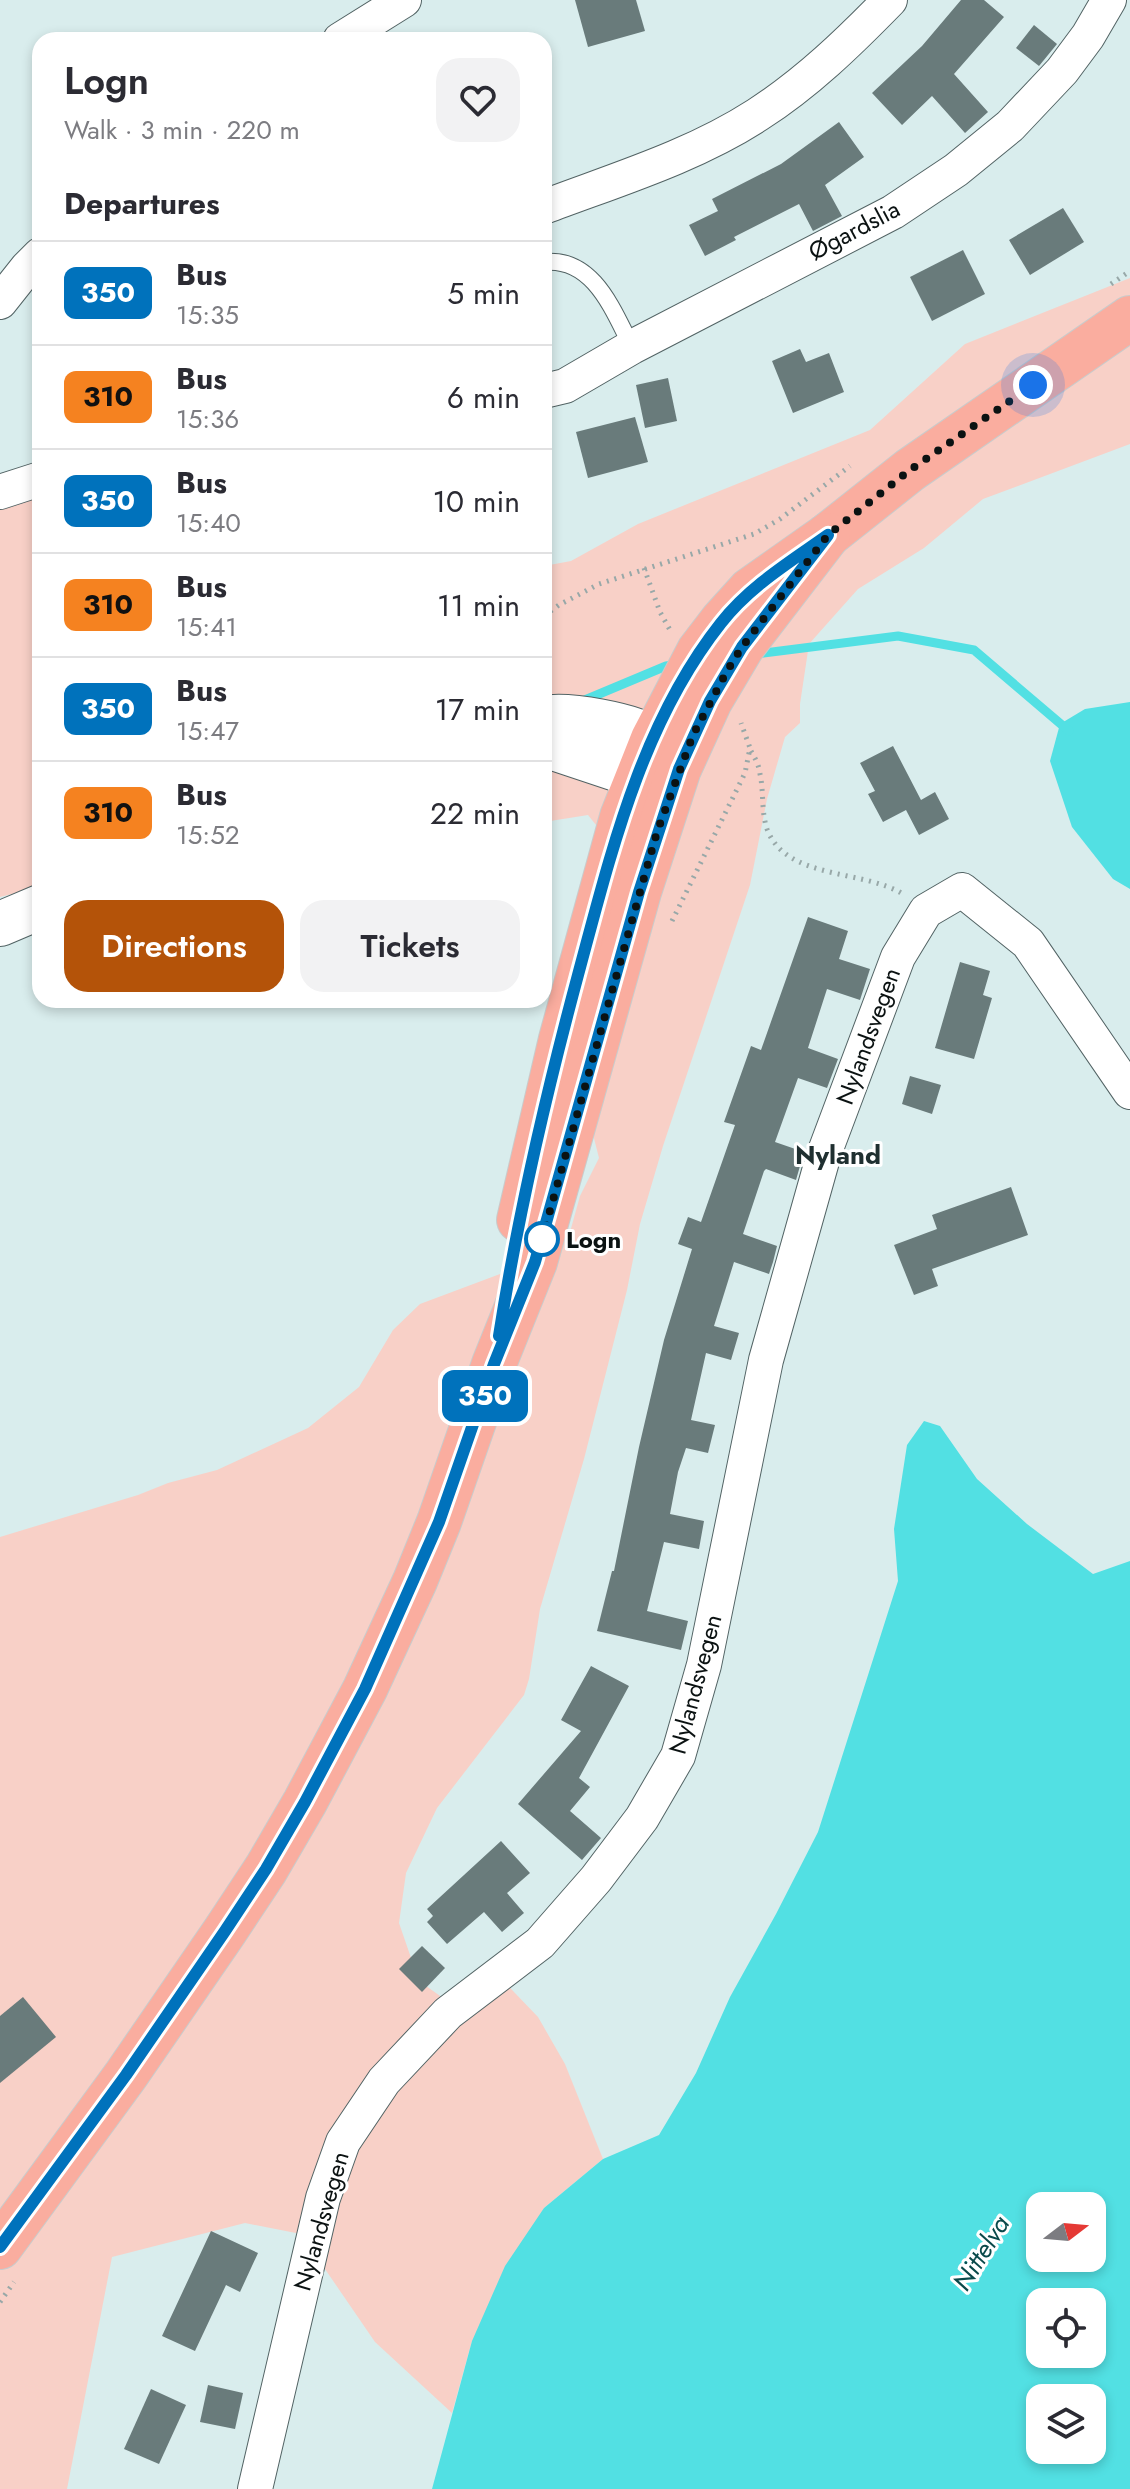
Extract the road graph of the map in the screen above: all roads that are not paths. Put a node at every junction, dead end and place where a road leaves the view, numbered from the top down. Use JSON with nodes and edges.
{"nodes":[{"id":1,"x":404,"y":0,"type":"edge"},
{"id":2,"x":890,"y":0,"type":"edge"},
{"id":3,"x":1109,"y":0,"type":"edge"},
{"id":4,"x":353,"y":32,"type":"edge"},
{"id":5,"x":552,"y":204,"type":"edge"},
{"id":6,"x":552,"y":261,"type":"edge"},
{"id":7,"x":32,"y":263,"type":"edge"},
{"id":8,"x":0,"y":302,"type":"edge"},
{"id":9,"x":1117,"y":303,"type":"edge"},
{"id":10,"x":632,"y":347,"type":"junction"},
{"id":11,"x":552,"y":389,"type":"edge"},
{"id":12,"x":32,"y":482,"type":"edge"},
{"id":13,"x":0,"y":492,"type":"edge"},
{"id":14,"x":552,"y":717,"type":"edge"},
{"id":15,"x":552,"y":746,"type":"edge"},
{"id":16,"x":656,"y":761,"type":"junction"},
{"id":17,"x":32,"y":910,"type":"edge"},
{"id":18,"x":0,"y":924,"type":"edge"},
{"id":19,"x":1130,"y":1092,"type":"edge"},
{"id":20,"x":0,"y":2247,"type":"edge"},
{"id":21,"x":255,"y":2489,"type":"edge"}],
"edges":[{"from":1,"to":4,"type":"street"},
{"from":2,"to":5,"type":"street"},
{"from":3,"to":10,"type":"street","name":"Øgardslia"},
{"from":6,"to":10,"type":"lane"},
{"from":7,"to":8,"type":"street"},
{"from":9,"to":16,"type":"main road"},
{"from":10,"to":11,"type":"street","name":"Øgardslia"},
{"from":12,"to":13,"type":"street"},
{"from":14,"to":16,"type":"main road"},
{"from":15,"to":16,"type":"main road"},
{"from":16,"to":20,"type":"main road"},
{"from":17,"to":18,"type":"main road"},
{"from":19,"to":21,"type":"street","name":"Nylandsvegen"}]}
